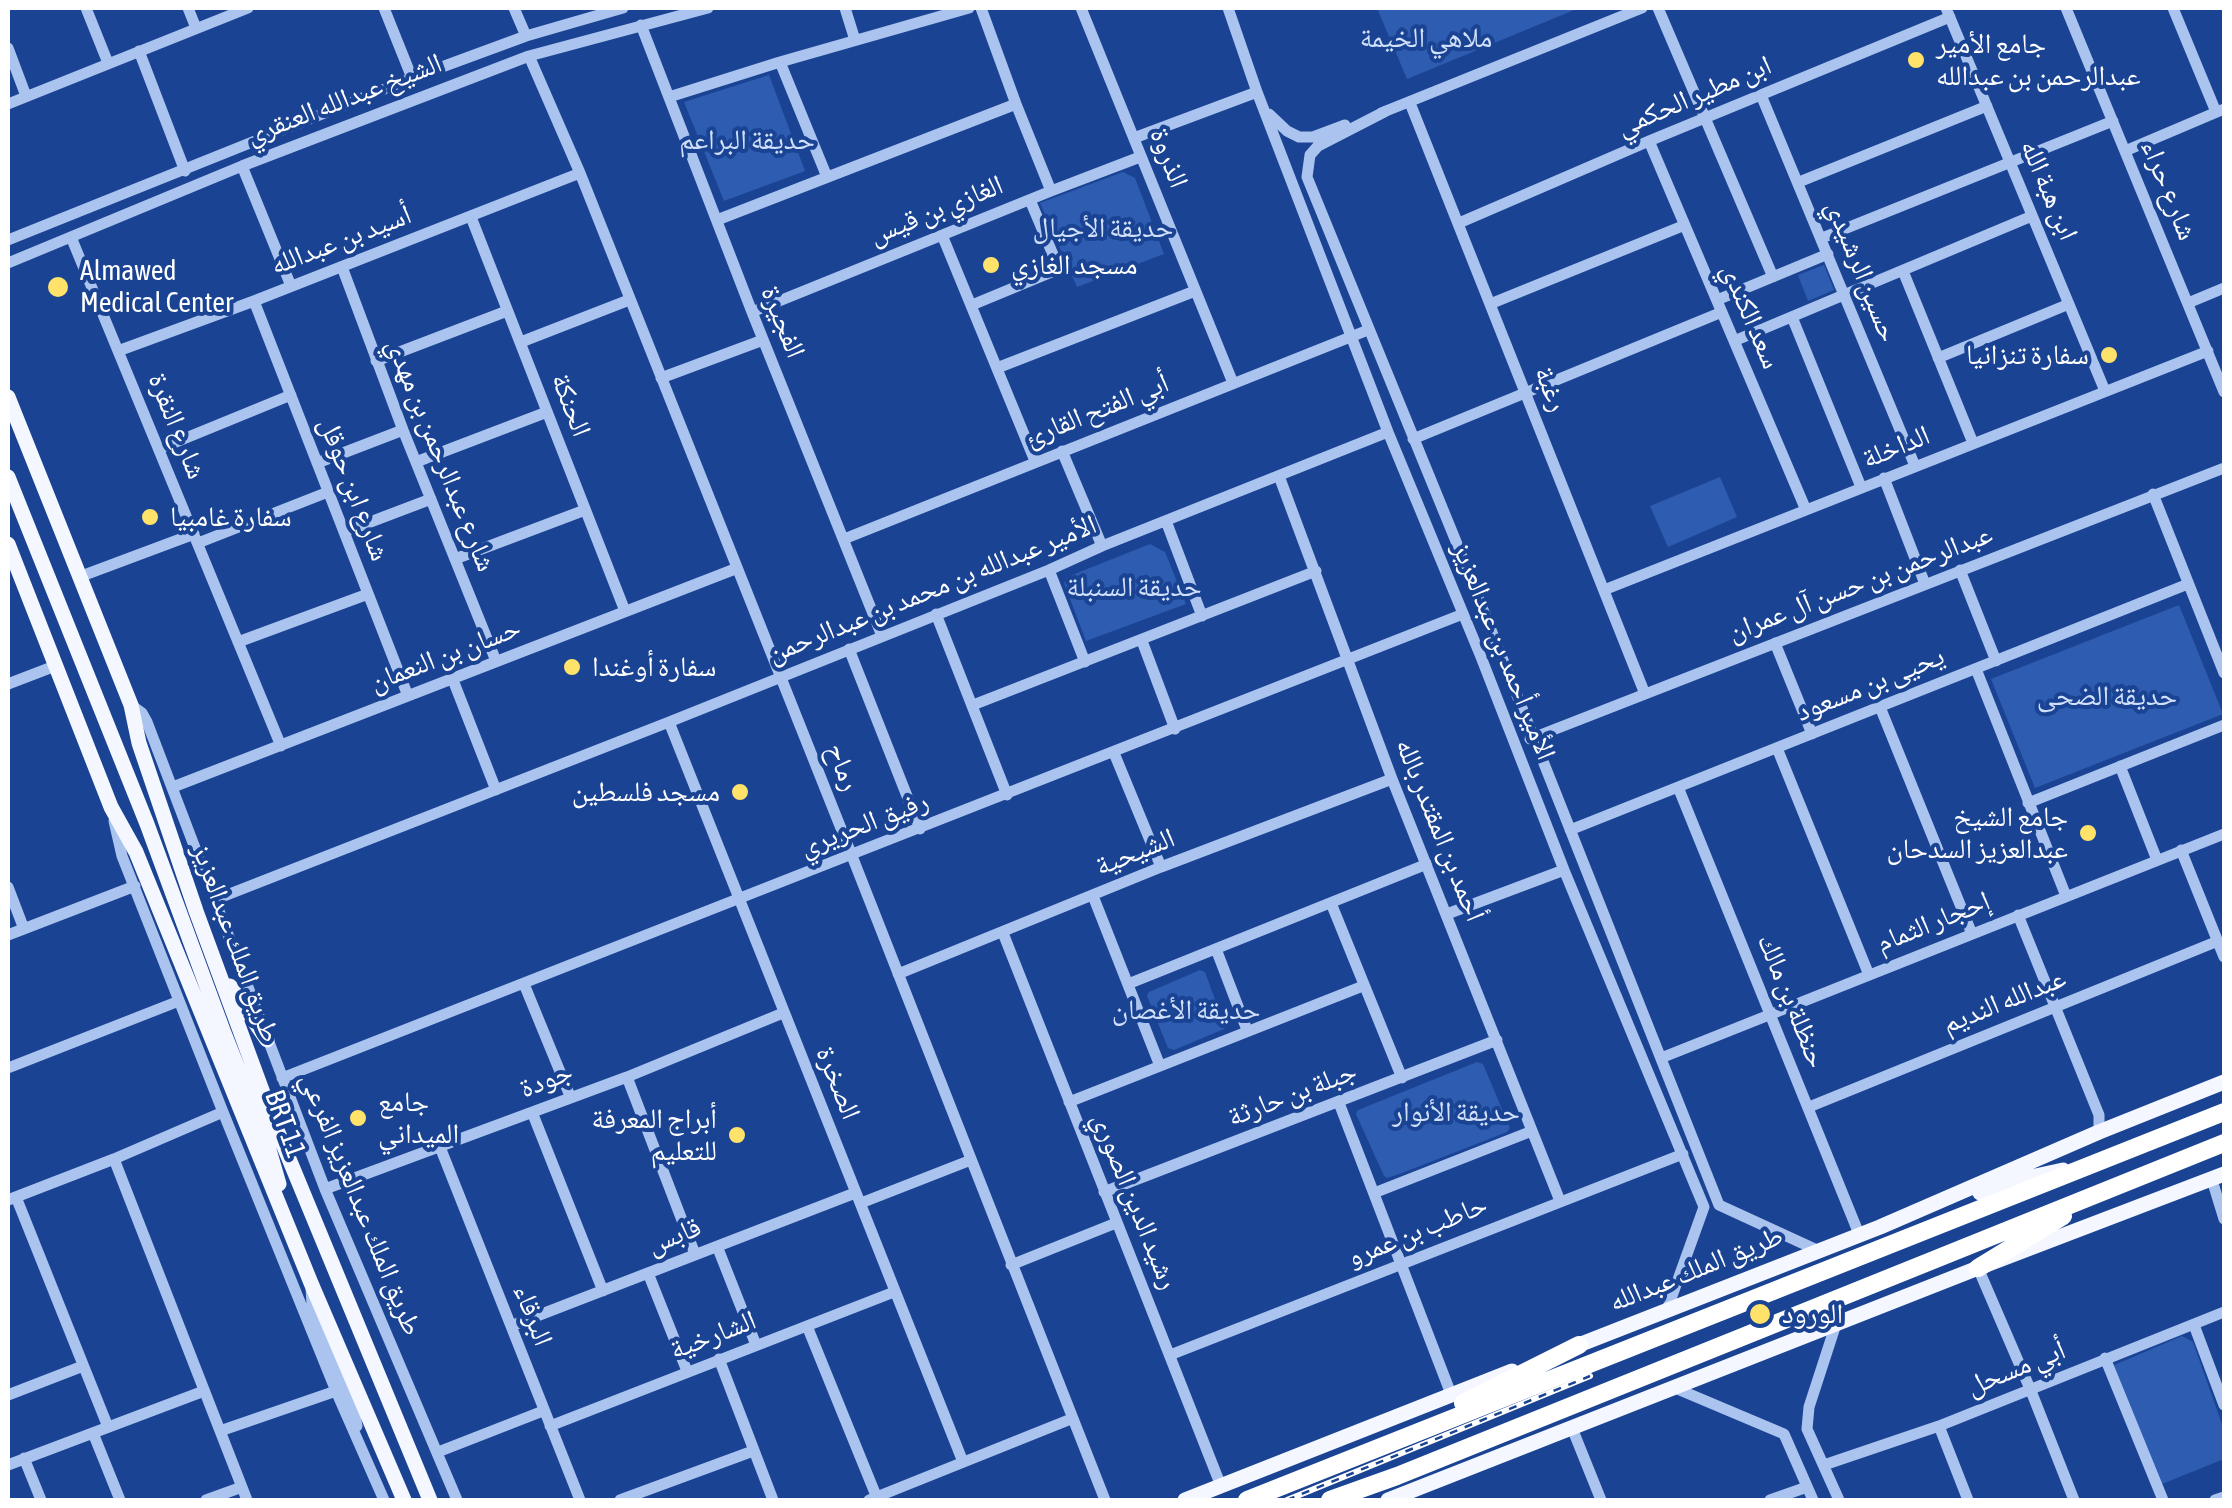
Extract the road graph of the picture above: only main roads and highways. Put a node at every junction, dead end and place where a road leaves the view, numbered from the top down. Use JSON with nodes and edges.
{"nodes":[{"id":1,"x":8,"y":397,"type":"edge"},
{"id":2,"x":8,"y":477,"type":"edge"},
{"id":3,"x":8,"y":544,"type":"edge"},
{"id":4,"x":146,"y":824,"type":"junction"},
{"id":5,"x":196,"y":911,"type":"junction"},
{"id":6,"x":217,"y":970,"type":"junction"},
{"id":7,"x":267,"y":1040,"type":"road end"},
{"id":8,"x":2224,"y":1082,"type":"edge"},
{"id":9,"x":2224,"y":1112,"type":"edge"},
{"id":10,"x":2224,"y":1142,"type":"edge"},
{"id":11,"x":2096,"y":1162,"type":"junction"},
{"id":12,"x":2146,"y":1173,"type":"junction"},
{"id":13,"x":2218,"y":1177,"type":"edge"},
{"id":14,"x":286,"y":1218,"type":"junction"},
{"id":15,"x":1880,"y":1227,"type":"junction"},
{"id":16,"x":1978,"y":1268,"type":"junction"},
{"id":17,"x":1579,"y":1345,"type":"junction"},
{"id":18,"x":1544,"y":1438,"type":"junction"},
{"id":19,"x":1377,"y":1449,"type":"junction"},
{"id":20,"x":1397,"y":1476,"type":"junction"},
{"id":21,"x":404,"y":1500,"type":"edge"},
{"id":22,"x":430,"y":1500,"type":"edge"},
{"id":23,"x":1185,"y":1500,"type":"edge"},
{"id":24,"x":1247,"y":1500,"type":"edge"},
{"id":25,"x":1330,"y":1500,"type":"edge"},
{"id":26,"x":1388,"y":1500,"type":"edge"}],
"edges":[{"from":1,"to":5,"type":"main road","name":"طريق الملك عبدالعزيز"},
{"from":2,"to":4,"type":"main road","name":"BRT 11"},
{"from":3,"to":14,"type":"main road","name":"طريق الملك عبدالعزيز"},
{"from":4,"to":5,"type":"main road","name":"BRT 11"},
{"from":4,"to":14,"type":"main road","name":"BRT 11"},
{"from":5,"to":6,"type":"main road","name":"طريق الملك عبدالعزيز"},
{"from":6,"to":7,"type":"main road"},
{"from":6,"to":22,"type":"main road","name":"طريق الملك عبدالعزيز"},
{"from":8,"to":15,"type":"main road","name":"طريق الملك عبدالله"},
{"from":9,"to":11,"type":"highway","name":"طريق الملك عبدالله"},
{"from":10,"to":12,"type":"highway"},
{"from":11,"to":15,"type":"main road"},
{"from":11,"to":19,"type":"highway","name":"طريق الملك عبدالله"},
{"from":12,"to":16,"type":"highway"},
{"from":12,"to":20,"type":"highway"},
{"from":13,"to":16,"type":"main road"},
{"from":14,"to":21,"type":"main road","name":"طريق الملك عبدالعزيز"},
{"from":15,"to":17,"type":"main road","name":"طريق الملك عبدالله"},
{"from":16,"to":18,"type":"main road"},
{"from":17,"to":19,"type":"highway"},
{"from":17,"to":23,"type":"main road","name":"طريق الملك عبدالله"},
{"from":18,"to":20,"type":"main road"},
{"from":18,"to":26,"type":"main road"},
{"from":19,"to":24,"type":"highway","name":"طريق الملك عبدالله"},
{"from":20,"to":25,"type":"highway"}]}
